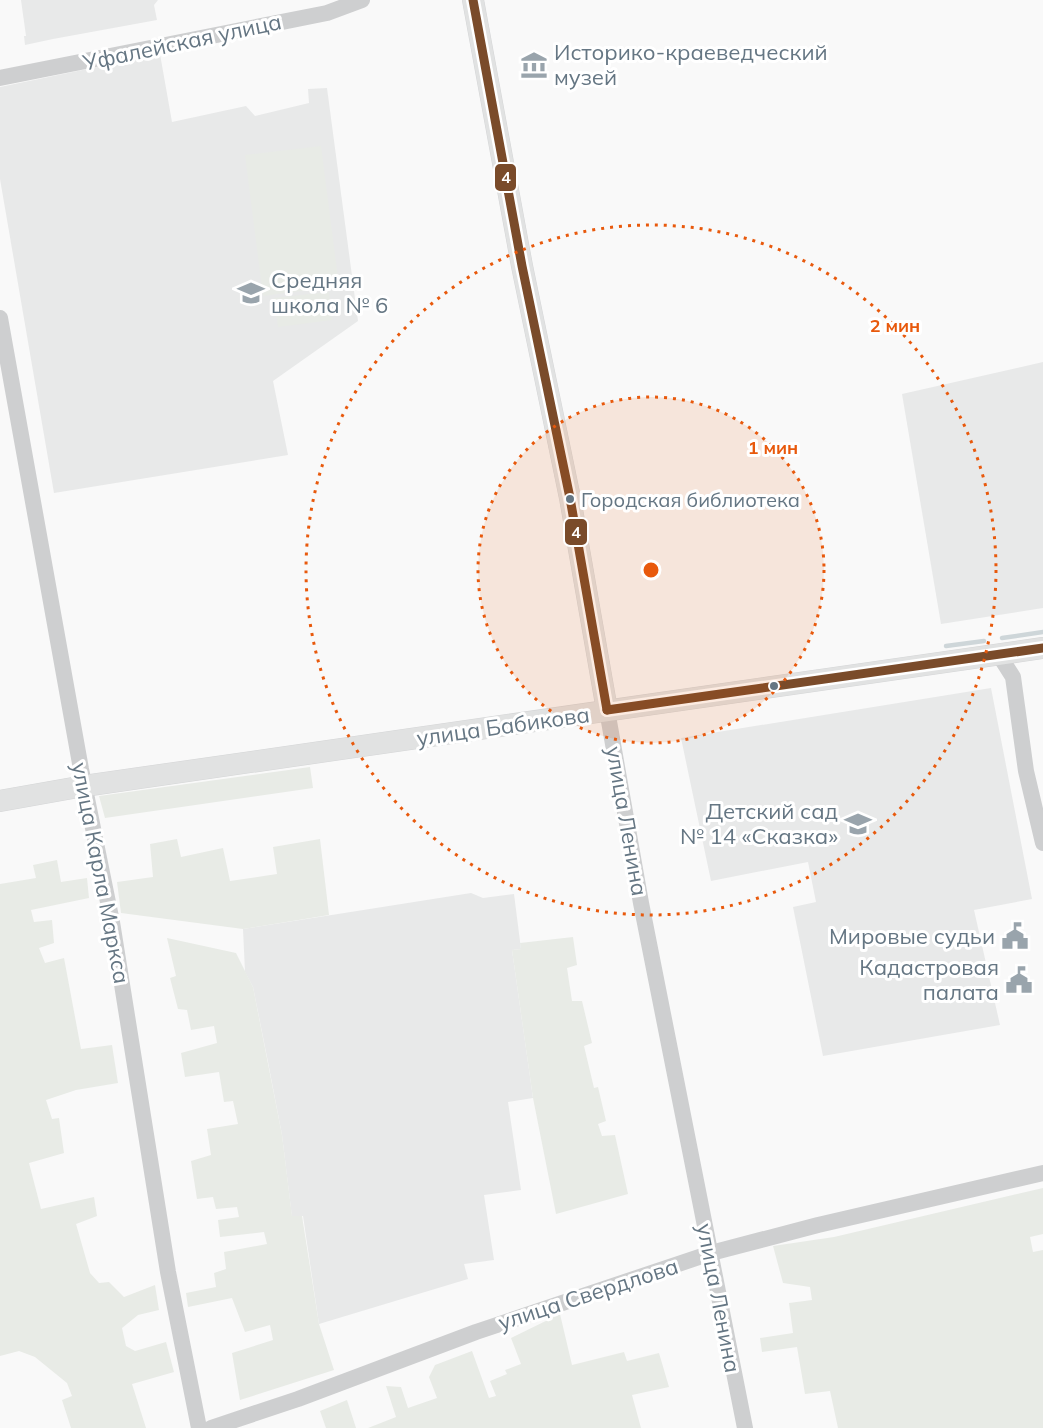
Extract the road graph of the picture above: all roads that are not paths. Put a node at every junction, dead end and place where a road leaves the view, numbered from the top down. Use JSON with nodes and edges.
{"nodes":[{"id":1,"x":362,"y":0,"type":"edge"},
{"id":2,"x":473,"y":0,"type":"edge"},
{"id":3,"x":0,"y":78,"type":"edge"},
{"id":4,"x":0,"y":318,"type":"edge"},
{"id":5,"x":1043,"y":648,"type":"edge"},
{"id":6,"x":999,"y":655,"type":"junction"},
{"id":7,"x":607,"y":710,"type":"junction"},
{"id":8,"x":84,"y":786,"type":"junction"},
{"id":9,"x":0,"y":801,"type":"edge"},
{"id":10,"x":1043,"y":843,"type":"edge"},
{"id":11,"x":1043,"y":1173,"type":"edge"},
{"id":12,"x":711,"y":1253,"type":"junction"},
{"id":13,"x":199,"y":1428,"type":"edge"},
{"id":14,"x":211,"y":1428,"type":"edge"},
{"id":15,"x":745,"y":1428,"type":"edge"}],
"edges":[{"from":1,"to":3,"type":"street","name":"Уфалейская улица"},
{"from":2,"to":7,"type":"main road","name":"улица Ленина"},
{"from":4,"to":8,"type":"street","name":"улица Карла Маркса"},
{"from":5,"to":6,"type":"main road","name":"улица Бабикова"},
{"from":6,"to":7,"type":"main road","name":"улица Бабикова"},
{"from":6,"to":10,"type":"street"},
{"from":7,"to":8,"type":"main road","name":"улица Бабикова"},
{"from":7,"to":12,"type":"street","name":"улица Ленина"},
{"from":8,"to":9,"type":"main road","name":"улица Бабикова"},
{"from":8,"to":13,"type":"street","name":"улица Карла Маркса"},
{"from":11,"to":12,"type":"street","name":"улица Свердлова"},
{"from":12,"to":14,"type":"street","name":"улица Свердлова"},
{"from":12,"to":15,"type":"street","name":"улица Ленина"}]}
